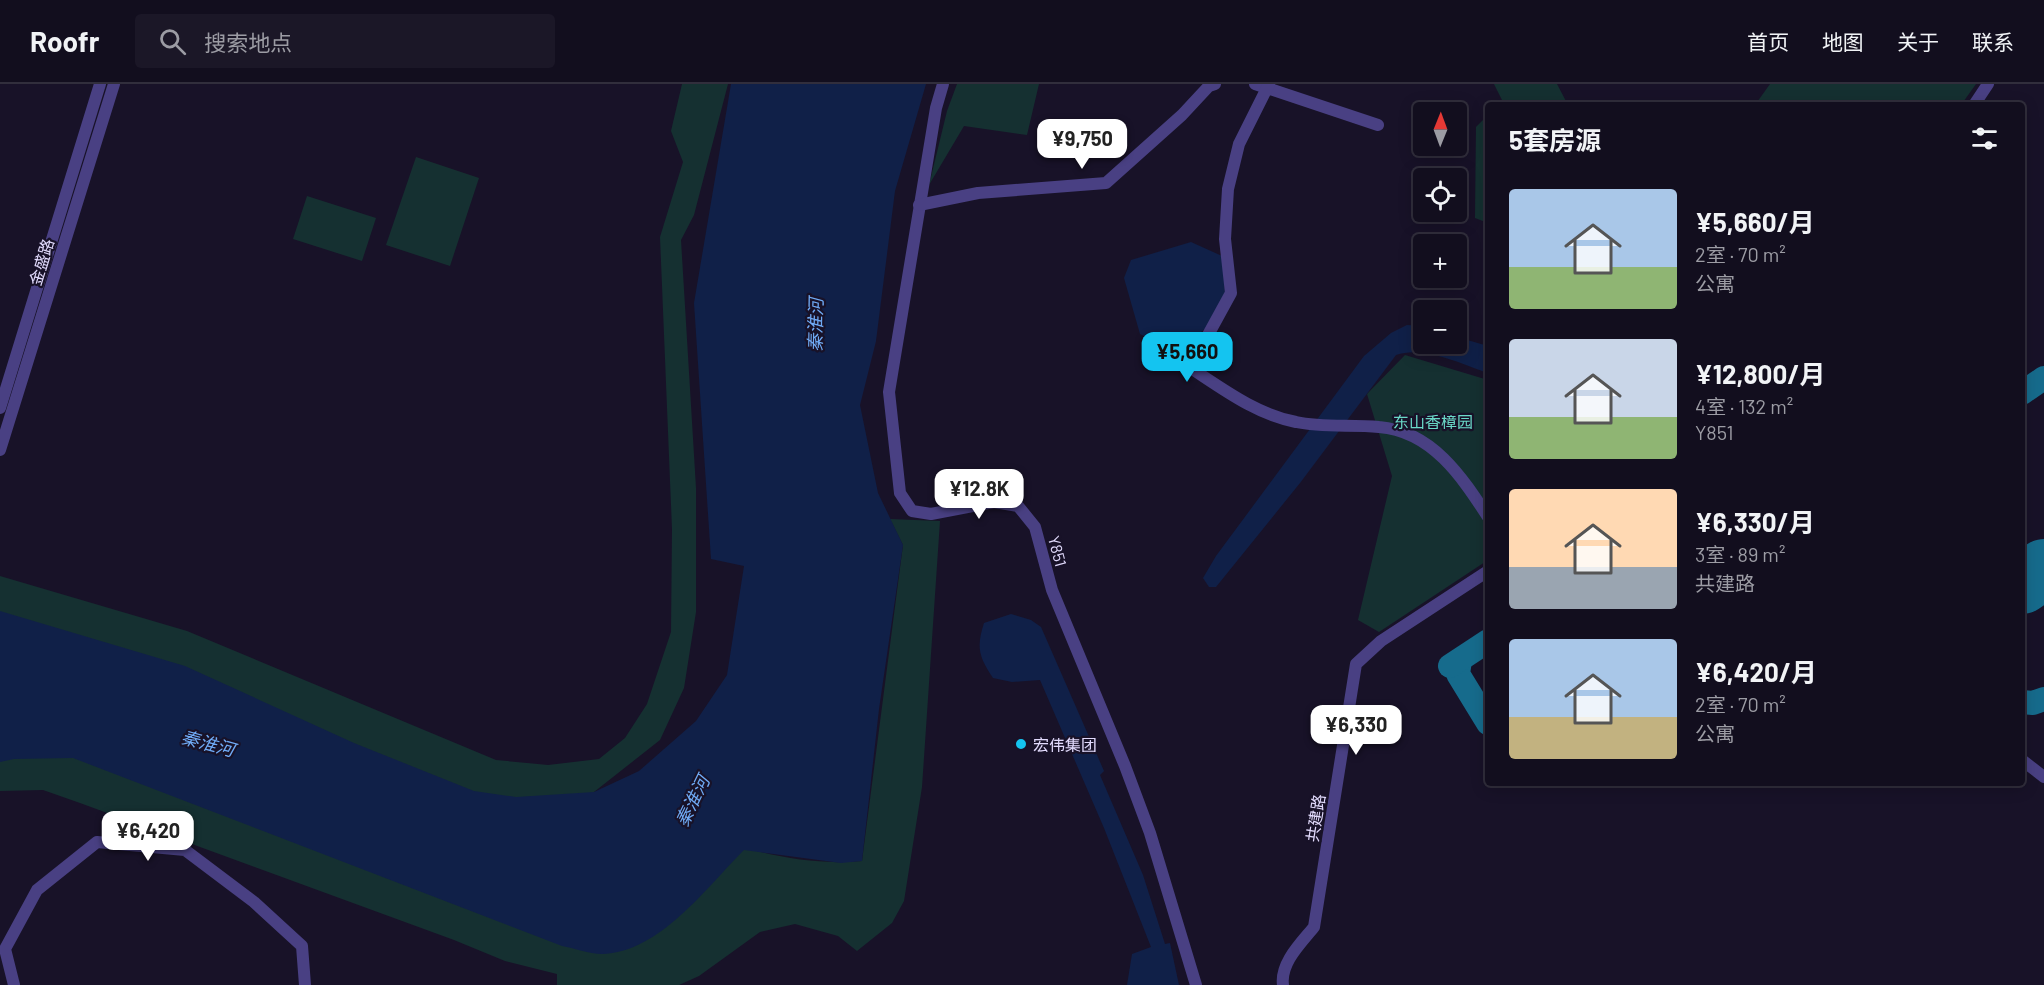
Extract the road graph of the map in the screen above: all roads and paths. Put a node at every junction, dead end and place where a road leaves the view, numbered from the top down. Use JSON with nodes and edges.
{"nodes":[{"id":1,"x":100,"y":84,"type":"edge"},
{"id":2,"x":114,"y":84,"type":"edge"},
{"id":3,"x":943,"y":84,"type":"edge"},
{"id":4,"x":1215,"y":84,"type":"edge"},
{"id":5,"x":1988,"y":84,"type":"edge"},
{"id":6,"x":1264,"y":85,"type":"edge"},
{"id":7,"x":1976,"y":102,"type":"edge"},
{"id":8,"x":1378,"y":125,"type":"dead end"},
{"id":9,"x":919,"y":205,"type":"junction"},
{"id":10,"x":0,"y":408,"type":"edge"},
{"id":11,"x":0,"y":450,"type":"edge"},
{"id":12,"x":1485,"y":512,"type":"edge"},
{"id":13,"x":1485,"y":573,"type":"edge"},
{"id":14,"x":2025,"y":762,"type":"edge"},
{"id":15,"x":2044,"y":777,"type":"edge"},
{"id":16,"x":14,"y":985,"type":"edge"},
{"id":17,"x":305,"y":985,"type":"edge"},
{"id":18,"x":1196,"y":985,"type":"edge"},
{"id":19,"x":1283,"y":985,"type":"edge"}],
"edges":[{"from":1,"to":10,"type":"street","name":"金盛路"},
{"from":2,"to":11,"type":"street","name":"金盛路"},
{"from":3,"to":9,"type":"street","name":"Y851"},
{"from":4,"to":9,"type":"street"},
{"from":5,"to":7,"type":"street"},
{"from":6,"to":8,"type":"street"},
{"from":6,"to":12,"type":"street"},
{"from":9,"to":18,"type":"street","name":"Y851"},
{"from":13,"to":19,"type":"street","name":"共建路"},
{"from":14,"to":15,"type":"street"},
{"from":16,"to":17,"type":"street"}]}
